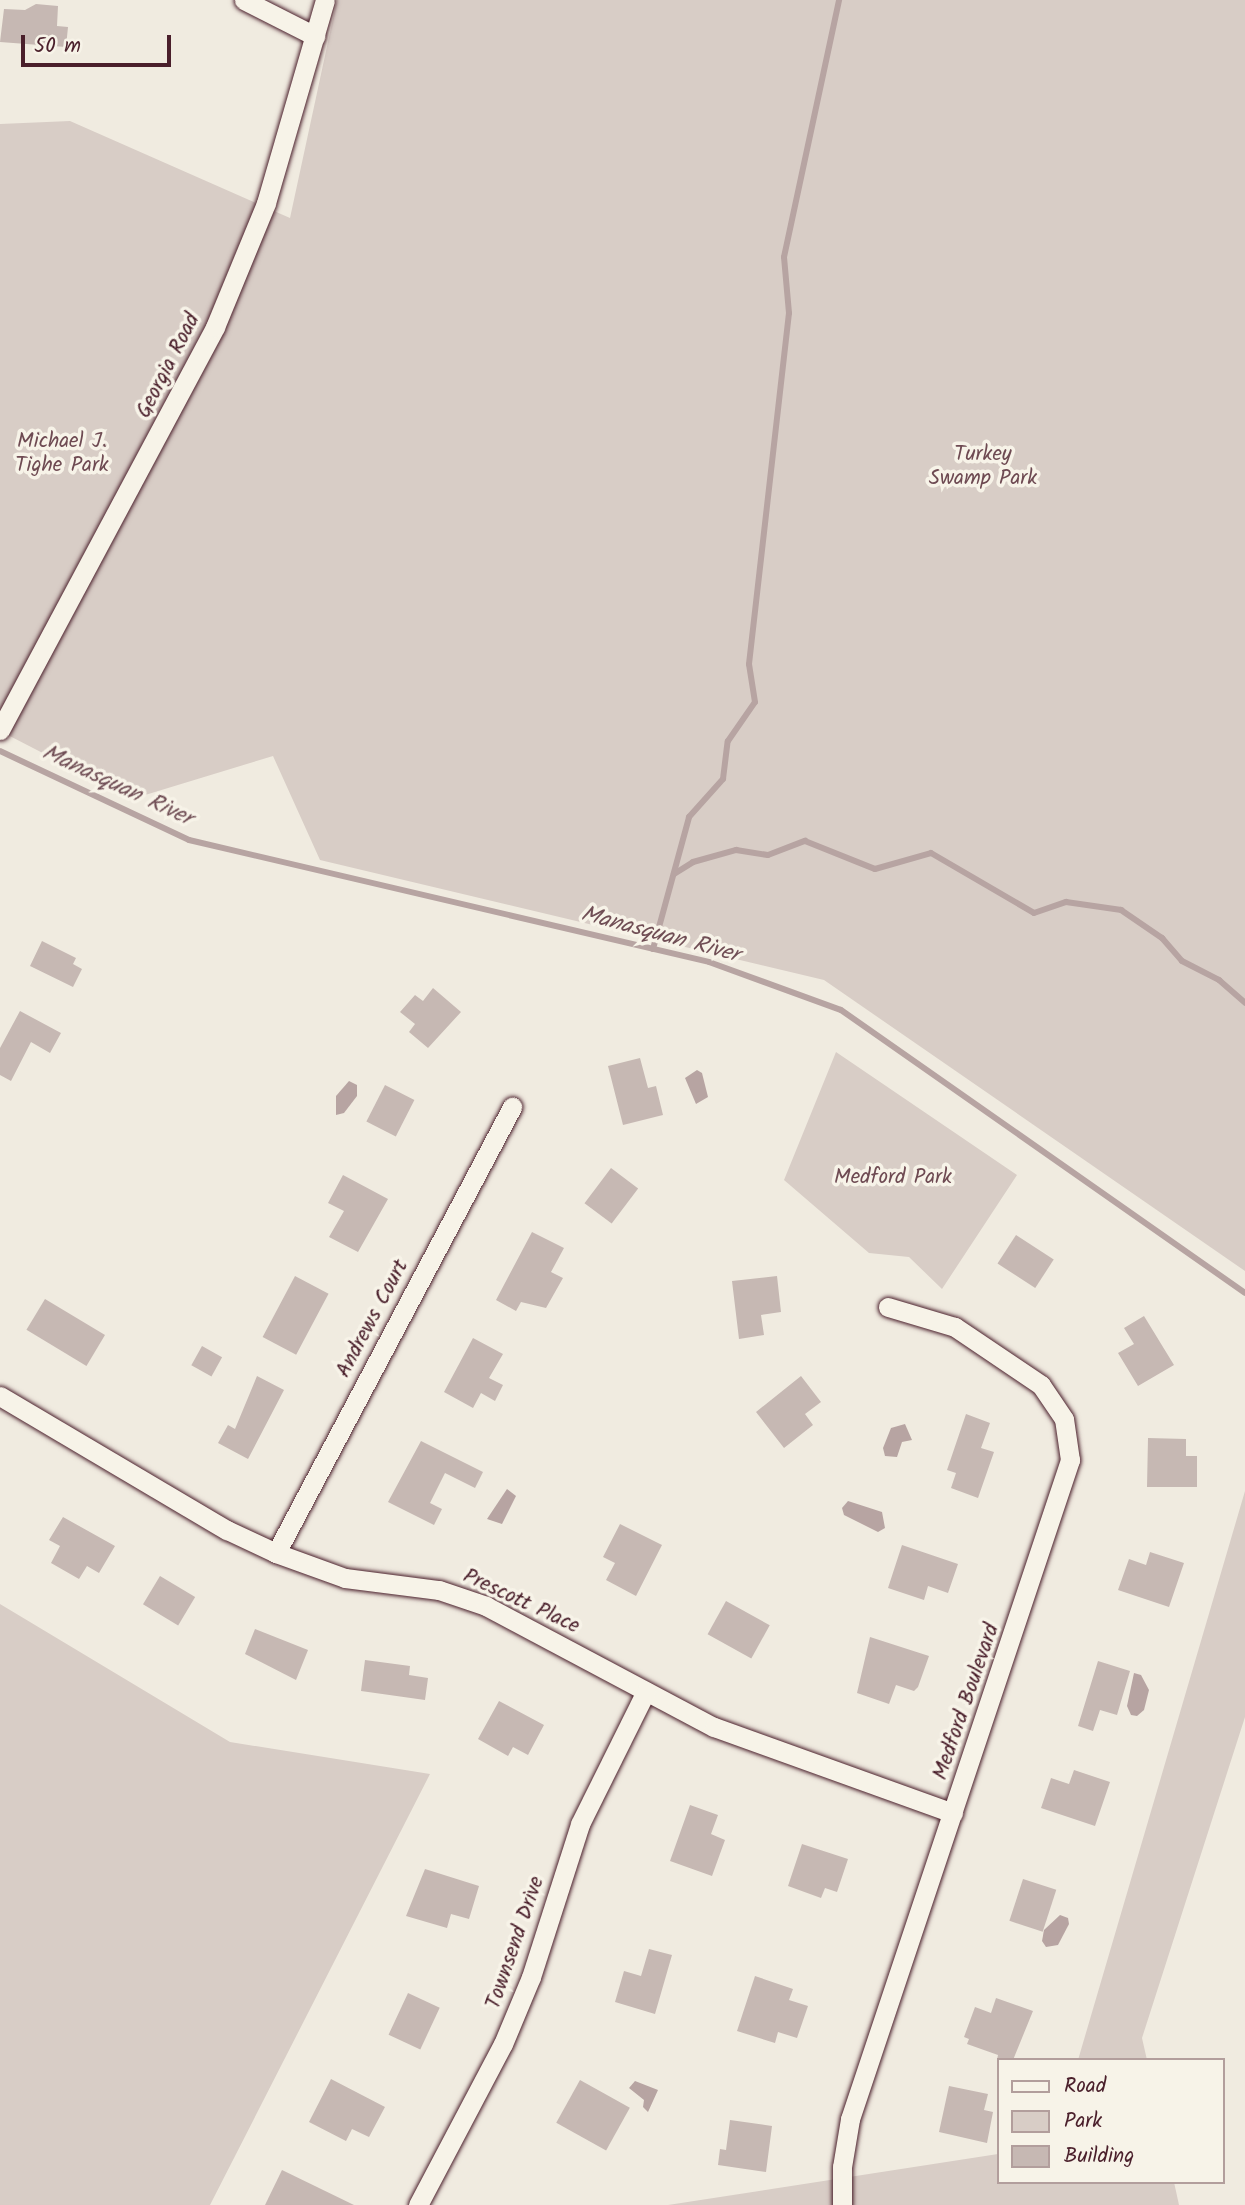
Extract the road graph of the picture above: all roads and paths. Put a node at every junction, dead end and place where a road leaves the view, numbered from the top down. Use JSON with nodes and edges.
{"nodes":[{"id":1,"x":244,"y":0,"type":"edge"},
{"id":2,"x":326,"y":0,"type":"edge"},
{"id":3,"x":315,"y":36,"type":"junction"},
{"id":4,"x":0,"y":729,"type":"edge"},
{"id":5,"x":512,"y":1107,"type":"dead end"},
{"id":6,"x":888,"y":1307,"type":"dead end"},
{"id":7,"x":0,"y":1396,"type":"edge"},
{"id":8,"x":276,"y":1553,"type":"junction"},
{"id":9,"x":646,"y":1691,"type":"junction"},
{"id":10,"x":953,"y":1813,"type":"junction"},
{"id":11,"x":418,"y":2205,"type":"edge"},
{"id":12,"x":842,"y":2205,"type":"edge"}],
"edges":[{"from":1,"to":3,"type":"street"},
{"from":2,"to":3,"type":"street","name":"Georgia Road"},
{"from":3,"to":4,"type":"street","name":"Georgia Road"},
{"from":5,"to":8,"type":"street","name":"Andrews Court"},
{"from":6,"to":10,"type":"street","name":"Medford Boulevard"},
{"from":7,"to":8,"type":"street","name":"Prescott Place"},
{"from":8,"to":9,"type":"street","name":"Prescott Place"},
{"from":9,"to":10,"type":"street","name":"Prescott Place"},
{"from":9,"to":11,"type":"street","name":"Townsend Drive"},
{"from":10,"to":12,"type":"street","name":"Medford Boulevard"}]}
